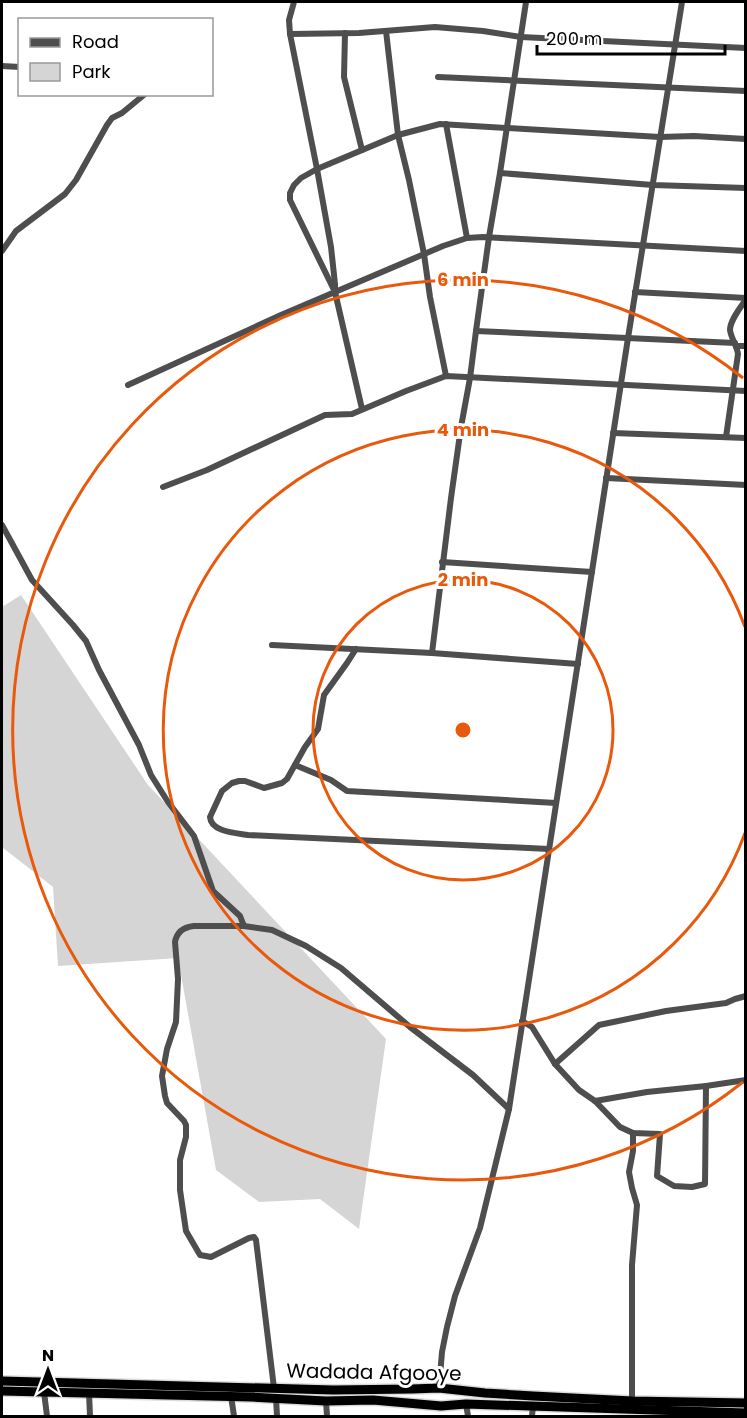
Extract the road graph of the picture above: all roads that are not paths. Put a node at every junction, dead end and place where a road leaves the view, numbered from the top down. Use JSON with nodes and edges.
{"nodes":[{"id":1,"x":294,"y":2,"type":"edge"},
{"id":2,"x":526,"y":2,"type":"edge"},
{"id":3,"x":682,"y":2,"type":"edge"},
{"id":4,"x":386,"y":31,"type":"junction"},
{"id":5,"x":345,"y":33,"type":"junction"},
{"id":6,"x":290,"y":34,"type":"junction"},
{"id":7,"x":521,"y":37,"type":"junction"},
{"id":8,"x":675,"y":45,"type":"junction"},
{"id":9,"x":746,"y":48,"type":"edge"},
{"id":10,"x":2,"y":66,"type":"edge"},
{"id":11,"x":18,"y":67,"type":"edge"},
{"id":12,"x":438,"y":77,"type":"dead end"},
{"id":13,"x":514,"y":81,"type":"junction"},
{"id":14,"x":668,"y":87,"type":"junction"},
{"id":15,"x":746,"y":91,"type":"edge"},
{"id":16,"x":143,"y":96,"type":"edge"},
{"id":17,"x":446,"y":124,"type":"junction"},
{"id":18,"x":507,"y":128,"type":"junction"},
{"id":19,"x":398,"y":135,"type":"junction"},
{"id":20,"x":660,"y":137,"type":"junction"},
{"id":21,"x":746,"y":139,"type":"edge"},
{"id":22,"x":362,"y":150,"type":"junction"},
{"id":23,"x":317,"y":169,"type":"junction"},
{"id":24,"x":500,"y":173,"type":"junction"},
{"id":25,"x":653,"y":185,"type":"junction"},
{"id":26,"x":746,"y":188,"type":"edge"},
{"id":27,"x":489,"y":237,"type":"junction"},
{"id":28,"x":467,"y":238,"type":"junction"},
{"id":29,"x":643,"y":246,"type":"junction"},
{"id":30,"x":2,"y":251,"type":"edge"},
{"id":31,"x":746,"y":251,"type":"edge"},
{"id":32,"x":424,"y":254,"type":"junction"},
{"id":33,"x":335,"y":292,"type":"junction"},
{"id":34,"x":635,"y":292,"type":"junction"},
{"id":35,"x":746,"y":299,"type":"edge"},
{"id":36,"x":476,"y":330,"type":"junction"},
{"id":37,"x":628,"y":338,"type":"junction"},
{"id":38,"x":735,"y":344,"type":"junction"},
{"id":39,"x":746,"y":346,"type":"edge"},
{"id":40,"x":446,"y":375,"type":"junction"},
{"id":41,"x":470,"y":378,"type":"junction"},
{"id":42,"x":621,"y":384,"type":"junction"},
{"id":43,"x":128,"y":385,"type":"dead end"},
{"id":44,"x":732,"y":391,"type":"junction"},
{"id":45,"x":746,"y":391,"type":"edge"},
{"id":46,"x":362,"y":409,"type":"junction"},
{"id":47,"x":613,"y":433,"type":"junction"},
{"id":48,"x":726,"y":437,"type":"junction"},
{"id":49,"x":746,"y":438,"type":"edge"},
{"id":50,"x":606,"y":478,"type":"junction"},
{"id":51,"x":746,"y":485,"type":"edge"},
{"id":52,"x":163,"y":487,"type":"dead end"},
{"id":53,"x":2,"y":525,"type":"edge"},
{"id":54,"x":442,"y":561,"type":"junction"},
{"id":55,"x":592,"y":572,"type":"junction"},
{"id":56,"x":272,"y":645,"type":"dead end"},
{"id":57,"x":356,"y":649,"type":"junction"},
{"id":58,"x":432,"y":653,"type":"junction"},
{"id":59,"x":578,"y":664,"type":"junction"},
{"id":60,"x":295,"y":765,"type":"junction"},
{"id":61,"x":556,"y":803,"type":"junction"},
{"id":62,"x":549,"y":849,"type":"junction"},
{"id":63,"x":244,"y":926,"type":"junction"},
{"id":64,"x":746,"y":996,"type":"edge"},
{"id":65,"x":522,"y":1021,"type":"junction"},
{"id":66,"x":555,"y":1064,"type":"junction"},
{"id":67,"x":746,"y":1080,"type":"edge"},
{"id":68,"x":706,"y":1086,"type":"junction"},
{"id":69,"x":595,"y":1101,"type":"junction"},
{"id":70,"x":509,"y":1109,"type":"junction"},
{"id":71,"x":633,"y":1133,"type":"junction"},
{"id":72,"x":2,"y":1381,"type":"edge"},
{"id":73,"x":439,"y":1388,"type":"junction"},
{"id":74,"x":2,"y":1391,"type":"edge"},
{"id":75,"x":44,"y":1392,"type":"junction"},
{"id":76,"x":89,"y":1393,"type":"junction"},
{"id":77,"x":275,"y":1393,"type":"junction"},
{"id":78,"x":231,"y":1396,"type":"junction"},
{"id":79,"x":326,"y":1401,"type":"junction"},
{"id":80,"x":632,"y":1401,"type":"junction"},
{"id":81,"x":746,"y":1403,"type":"edge"},
{"id":82,"x":466,"y":1404,"type":"junction"},
{"id":83,"x":431,"y":1406,"type":"junction"},
{"id":84,"x":446,"y":1406,"type":"junction"},
{"id":85,"x":533,"y":1406,"type":"junction"},
{"id":86,"x":746,"y":1413,"type":"edge"},
{"id":87,"x":692,"y":1414,"type":"edge"},
{"id":88,"x":47,"y":1416,"type":"edge"},
{"id":89,"x":90,"y":1416,"type":"edge"},
{"id":90,"x":234,"y":1416,"type":"edge"},
{"id":91,"x":277,"y":1416,"type":"edge"},
{"id":92,"x":327,"y":1416,"type":"edge"},
{"id":93,"x":468,"y":1416,"type":"edge"},
{"id":94,"x":532,"y":1416,"type":"edge"}],
"edges":[{"from":1,"to":6,"type":"street"},
{"from":2,"to":7,"type":"street"},
{"from":3,"to":8,"type":"street"},
{"from":4,"to":5,"type":"street"},
{"from":4,"to":7,"type":"street"},
{"from":4,"to":19,"type":"street"},
{"from":5,"to":6,"type":"street"},
{"from":5,"to":22,"type":"street"},
{"from":6,"to":23,"type":"street"},
{"from":7,"to":8,"type":"street"},
{"from":7,"to":13,"type":"street"},
{"from":8,"to":9,"type":"street"},
{"from":8,"to":14,"type":"street"},
{"from":10,"to":11,"type":"street"},
{"from":12,"to":13,"type":"street"},
{"from":13,"to":14,"type":"street"},
{"from":13,"to":18,"type":"street"},
{"from":14,"to":15,"type":"street"},
{"from":14,"to":20,"type":"street"},
{"from":16,"to":30,"type":"street"},
{"from":17,"to":18,"type":"street"},
{"from":17,"to":19,"type":"street"},
{"from":17,"to":28,"type":"street"},
{"from":18,"to":20,"type":"street"},
{"from":18,"to":24,"type":"street"},
{"from":19,"to":22,"type":"street"},
{"from":19,"to":32,"type":"street"},
{"from":20,"to":21,"type":"street"},
{"from":20,"to":25,"type":"street"},
{"from":22,"to":23,"type":"street"},
{"from":23,"to":33,"type":"street"},
{"from":23,"to":33,"type":"street"},
{"from":24,"to":25,"type":"street"},
{"from":24,"to":27,"type":"street"},
{"from":25,"to":26,"type":"street"},
{"from":25,"to":29,"type":"street"},
{"from":27,"to":28,"type":"street"},
{"from":27,"to":29,"type":"street"},
{"from":27,"to":36,"type":"street"},
{"from":28,"to":32,"type":"street"},
{"from":29,"to":31,"type":"street"},
{"from":29,"to":34,"type":"street"},
{"from":32,"to":33,"type":"street"},
{"from":32,"to":40,"type":"street"},
{"from":33,"to":43,"type":"street"},
{"from":33,"to":46,"type":"street"},
{"from":34,"to":35,"type":"street"},
{"from":34,"to":37,"type":"street"},
{"from":35,"to":38,"type":"street"},
{"from":36,"to":37,"type":"street"},
{"from":36,"to":41,"type":"street"},
{"from":37,"to":38,"type":"street"},
{"from":37,"to":42,"type":"street"},
{"from":38,"to":39,"type":"street"},
{"from":38,"to":44,"type":"street"},
{"from":40,"to":41,"type":"street"},
{"from":40,"to":46,"type":"street"},
{"from":41,"to":42,"type":"street"},
{"from":41,"to":54,"type":"street"},
{"from":42,"to":44,"type":"street"},
{"from":42,"to":47,"type":"street"},
{"from":44,"to":45,"type":"street"},
{"from":44,"to":48,"type":"street"},
{"from":46,"to":52,"type":"street"},
{"from":47,"to":48,"type":"street"},
{"from":47,"to":50,"type":"street"},
{"from":48,"to":49,"type":"street"},
{"from":50,"to":51,"type":"street"},
{"from":50,"to":55,"type":"street"},
{"from":53,"to":63,"type":"street"},
{"from":54,"to":55,"type":"street"},
{"from":54,"to":58,"type":"street"},
{"from":55,"to":59,"type":"street"},
{"from":56,"to":57,"type":"street"},
{"from":57,"to":58,"type":"street"},
{"from":57,"to":60,"type":"street"},
{"from":58,"to":59,"type":"street"},
{"from":59,"to":61,"type":"street"},
{"from":60,"to":61,"type":"street"},
{"from":60,"to":62,"type":"street"},
{"from":61,"to":62,"type":"street"},
{"from":62,"to":65,"type":"street"},
{"from":63,"to":70,"type":"street"},
{"from":63,"to":77,"type":"street"},
{"from":64,"to":66,"type":"street"},
{"from":65,"to":66,"type":"street"},
{"from":65,"to":70,"type":"street"},
{"from":66,"to":69,"type":"street"},
{"from":67,"to":68,"type":"street"},
{"from":68,"to":69,"type":"street"},
{"from":68,"to":71,"type":"street"},
{"from":69,"to":71,"type":"street"},
{"from":70,"to":73,"type":"street"},
{"from":71,"to":80,"type":"street"},
{"from":72,"to":77,"type":"highway","name":"Wadada Afgooye"},
{"from":73,"to":77,"type":"highway","name":"Wadada Afgooye"},
{"from":73,"to":80,"type":"highway","name":"Wadada Afgooye"},
{"from":73,"to":83,"type":"highway"},
{"from":73,"to":84,"type":"highway"},
{"from":74,"to":75,"type":"highway","name":"Wadada Afgooye"},
{"from":75,"to":76,"type":"highway","name":"Wadada Afgooye"},
{"from":75,"to":88,"type":"street"},
{"from":76,"to":78,"type":"highway","name":"Wadada Afgooye"},
{"from":76,"to":89,"type":"street"},
{"from":77,"to":78,"type":"highway","name":"Wadada Afgooye"},
{"from":77,"to":79,"type":"highway","name":"Wadada Afgooye"},
{"from":77,"to":91,"type":"street"},
{"from":78,"to":90,"type":"street"},
{"from":79,"to":83,"type":"highway","name":"Wadada Afgooye"},
{"from":79,"to":92,"type":"street"},
{"from":80,"to":81,"type":"highway","name":"Wadada Afgooye"},
{"from":82,"to":84,"type":"highway","name":"Wadada Afgooye"},
{"from":82,"to":85,"type":"highway","name":"Wadada Afgooye"},
{"from":82,"to":93,"type":"street"},
{"from":83,"to":84,"type":"highway","name":"Wadada Afgooye"},
{"from":85,"to":87,"type":"highway","name":"Wadada Afgooye"},
{"from":85,"to":94,"type":"street"},
{"from":86,"to":87,"type":"highway","name":"Wadada Afgooye"}]}
